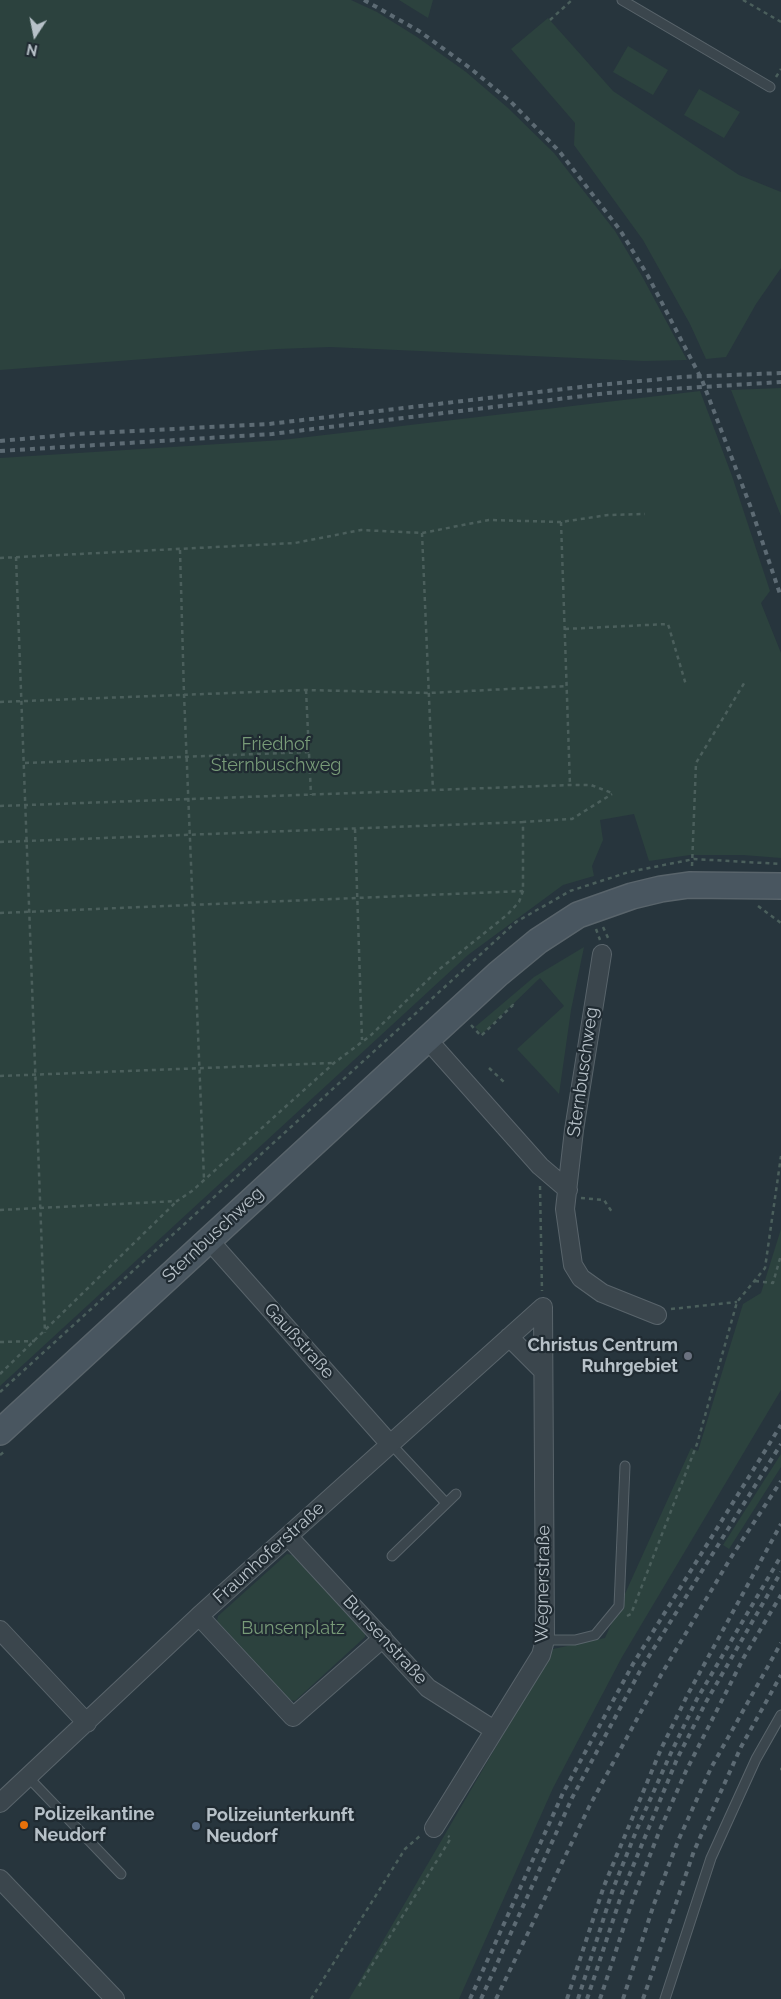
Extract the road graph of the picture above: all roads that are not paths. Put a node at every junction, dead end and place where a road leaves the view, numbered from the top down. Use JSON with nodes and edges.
{"nodes":[{"id":1,"x":622,"y":0,"type":"edge"},
{"id":2,"x":770,"y":87,"type":"dead end"},
{"id":3,"x":781,"y":886,"type":"edge"},
{"id":4,"x":605,"y":947,"type":"road end"},
{"id":5,"x":427,"y":1039,"type":"junction"},
{"id":6,"x":572,"y":1194,"type":"junction"},
{"id":7,"x":208,"y":1239,"type":"junction"},
{"id":8,"x":543,"y":1307,"type":"joint"},
{"id":9,"x":657,"y":1314,"type":"road end"},
{"id":10,"x":509,"y":1336,"type":"junction"},
{"id":11,"x":543,"y":1370,"type":"junction"},
{"id":12,"x":0,"y":1432,"type":"edge"},
{"id":13,"x":390,"y":1443,"type":"junction"},
{"id":14,"x":625,"y":1466,"type":"dead end"},
{"id":15,"x":456,"y":1494,"type":"dead end"},
{"id":16,"x":446,"y":1503,"type":"junction"},
{"id":17,"x":288,"y":1536,"type":"junction"},
{"id":18,"x":392,"y":1556,"type":"dead end"},
{"id":19,"x":199,"y":1616,"type":"junction"},
{"id":20,"x":0,"y":1630,"type":"edge"},
{"id":21,"x":383,"y":1638,"type":"junction"},
{"id":22,"x":546,"y":1640,"type":"junction"},
{"id":23,"x":781,"y":1715,"type":"edge"},
{"id":24,"x":87,"y":1723,"type":"junction"},
{"id":25,"x":494,"y":1730,"type":"junction"},
{"id":26,"x":28,"y":1777,"type":"junction"},
{"id":27,"x":0,"y":1803,"type":"edge"},
{"id":28,"x":434,"y":1828,"type":"road end"},
{"id":29,"x":121,"y":1874,"type":"dead end"},
{"id":30,"x":0,"y":1878,"type":"edge"},
{"id":31,"x":116,"y":1999,"type":"edge"},
{"id":32,"x":665,"y":1999,"type":"edge"}],
"edges":[{"from":1,"to":2,"type":"lane"},
{"from":3,"to":5,"type":"main road","name":"Sternbuschweg"},
{"from":4,"to":6,"type":"street","name":"Sternbuschweg"},
{"from":5,"to":6,"type":"street"},
{"from":5,"to":7,"type":"main road","name":"Sternbuschweg"},
{"from":6,"to":9,"type":"street","name":"Sternbuschweg"},
{"from":7,"to":12,"type":"main road","name":"Sternbuschweg"},
{"from":7,"to":13,"type":"street","name":"Gaußstraße"},
{"from":8,"to":10,"type":"street","name":"Fraunhoferstraße"},
{"from":8,"to":11,"type":"street","name":"Wegnerstraße"},
{"from":10,"to":11,"type":"street"},
{"from":10,"to":13,"type":"street","name":"Fraunhoferstraße"},
{"from":11,"to":22,"type":"street","name":"Wegnerstraße"},
{"from":13,"to":16,"type":"lane"},
{"from":13,"to":17,"type":"street","name":"Fraunhoferstraße"},
{"from":14,"to":22,"type":"lane"},
{"from":15,"to":16,"type":"lane"},
{"from":16,"to":18,"type":"lane"},
{"from":17,"to":19,"type":"street","name":"Fraunhoferstraße"},
{"from":17,"to":21,"type":"street","name":"Bunsenstraße"},
{"from":19,"to":21,"type":"street"},
{"from":19,"to":24,"type":"street","name":"Fraunhoferstraße"},
{"from":20,"to":24,"type":"street"},
{"from":21,"to":25,"type":"street","name":"Bunsenstraße"},
{"from":22,"to":25,"type":"street","name":"Wegnerstraße"},
{"from":23,"to":32,"type":"lane"},
{"from":24,"to":26,"type":"street","name":"Fraunhoferstraße"},
{"from":25,"to":28,"type":"street","name":"Wegnerstraße"},
{"from":26,"to":27,"type":"street","name":"Fraunhoferstraße"},
{"from":26,"to":29,"type":"lane"},
{"from":30,"to":31,"type":"street"}]}
